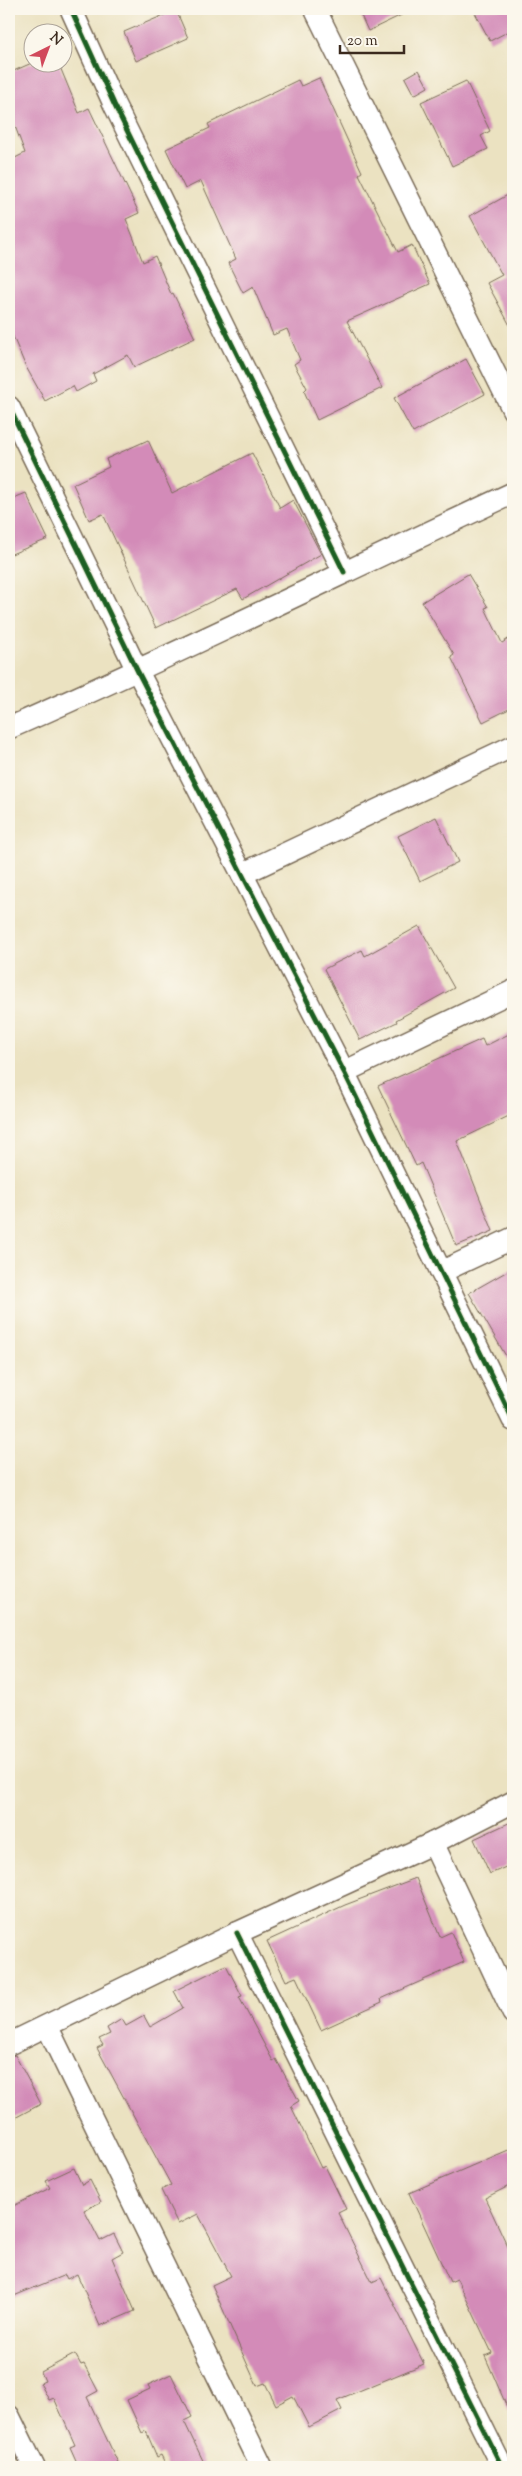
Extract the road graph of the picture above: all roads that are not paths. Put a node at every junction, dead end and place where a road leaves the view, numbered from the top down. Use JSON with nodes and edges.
{"nodes":[{"id":1,"x":71,"y":9,"type":"edge"},
{"id":2,"x":315,"y":9,"type":"edge"},
{"id":3,"x":9,"y":407,"type":"edge"},
{"id":4,"x":513,"y":410,"type":"edge"},
{"id":5,"x":513,"y":493,"type":"edge"},
{"id":6,"x":344,"y":572,"type":"junction"},
{"id":7,"x":138,"y":672,"type":"junction"},
{"id":8,"x":9,"y":728,"type":"edge"},
{"id":9,"x":513,"y":746,"type":"edge"},
{"id":10,"x":242,"y":874,"type":"junction"},
{"id":11,"x":513,"y":991,"type":"edge"},
{"id":12,"x":344,"y":1072,"type":"junction"},
{"id":13,"x":513,"y":1238,"type":"edge"},
{"id":14,"x":441,"y":1272,"type":"junction"},
{"id":15,"x":513,"y":1420,"type":"edge"},
{"id":16,"x":513,"y":1802,"type":"edge"},
{"id":17,"x":433,"y":1843,"type":"junction"},
{"id":18,"x":237,"y":1933,"type":"junction"},
{"id":19,"x":513,"y":2013,"type":"edge"},
{"id":20,"x":47,"y":2026,"type":"junction"},
{"id":21,"x":9,"y":2044,"type":"edge"},
{"id":22,"x":9,"y":2416,"type":"edge"},
{"id":23,"x":34,"y":2467,"type":"edge"},
{"id":24,"x":262,"y":2467,"type":"edge"},
{"id":25,"x":502,"y":2467,"type":"edge"}],
"edges":[{"from":1,"to":6,"type":"street"},
{"from":2,"to":4,"type":"street"},
{"from":3,"to":7,"type":"street"},
{"from":5,"to":6,"type":"street"},
{"from":6,"to":7,"type":"street"},
{"from":7,"to":8,"type":"street"},
{"from":7,"to":10,"type":"street"},
{"from":9,"to":10,"type":"street"},
{"from":10,"to":12,"type":"street"},
{"from":11,"to":12,"type":"street"},
{"from":12,"to":14,"type":"street"},
{"from":13,"to":14,"type":"street"},
{"from":14,"to":15,"type":"street"},
{"from":16,"to":17,"type":"street"},
{"from":17,"to":18,"type":"street"},
{"from":17,"to":19,"type":"street"},
{"from":18,"to":20,"type":"street"},
{"from":18,"to":25,"type":"street"},
{"from":20,"to":21,"type":"street"},
{"from":20,"to":24,"type":"street"},
{"from":22,"to":23,"type":"street"}]}
